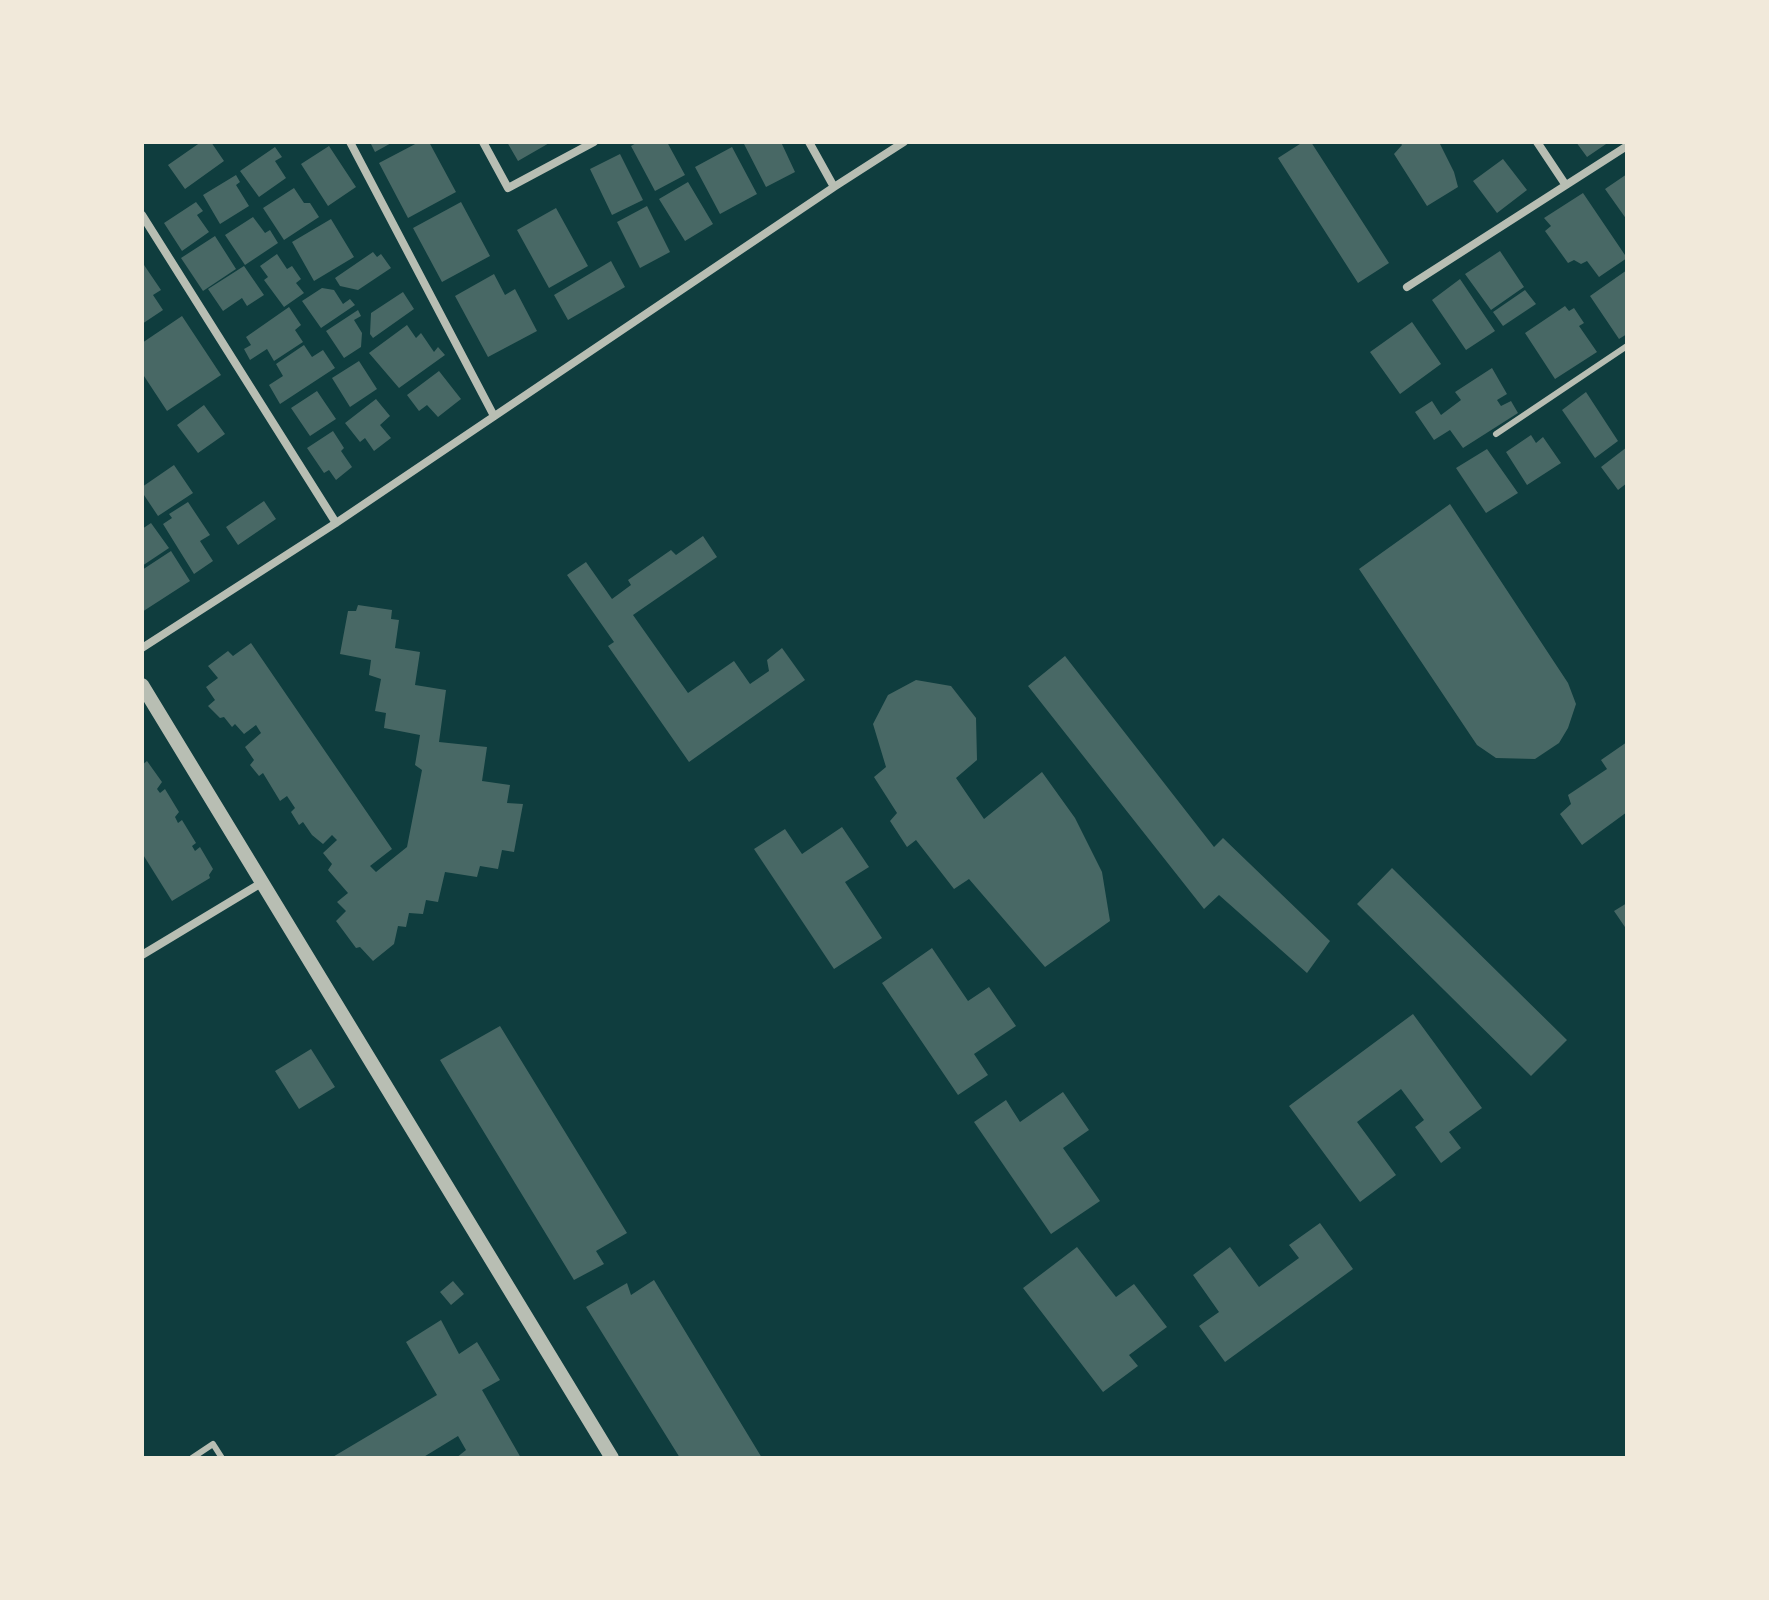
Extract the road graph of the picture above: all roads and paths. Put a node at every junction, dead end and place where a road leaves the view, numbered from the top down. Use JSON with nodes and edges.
{"nodes":[{"id":1,"x":350,"y":142,"type":"edge"},
{"id":2,"x":483,"y":142,"type":"edge"},
{"id":3,"x":594,"y":142,"type":"edge"},
{"id":4,"x":809,"y":142,"type":"edge"},
{"id":5,"x":904,"y":142,"type":"edge"},
{"id":6,"x":1537,"y":142,"type":"edge"},
{"id":7,"x":1627,"y":146,"type":"edge"},
{"id":8,"x":1565,"y":184,"type":"junction"},
{"id":9,"x":834,"y":187,"type":"junction"},
{"id":10,"x":142,"y":215,"type":"edge"},
{"id":11,"x":1407,"y":287,"type":"dead end"},
{"id":12,"x":1627,"y":346,"type":"edge"},
{"id":13,"x":494,"y":416,"type":"junction"},
{"id":14,"x":1496,"y":434,"type":"dead end"},
{"id":15,"x":336,"y":523,"type":"junction"},
{"id":16,"x":142,"y":648,"type":"edge"},
{"id":17,"x":142,"y":685,"type":"edge"},
{"id":18,"x":263,"y":882,"type":"junction"},
{"id":19,"x":142,"y":955,"type":"edge"},
{"id":20,"x":192,"y":1458,"type":"edge"},
{"id":21,"x":222,"y":1458,"type":"edge"},
{"id":22,"x":612,"y":1458,"type":"edge"}],
"edges":[{"from":1,"to":13,"type":"street"},
{"from":2,"to":3,"type":"street"},
{"from":4,"to":9,"type":"street"},
{"from":5,"to":9,"type":"street"},
{"from":6,"to":8,"type":"street"},
{"from":7,"to":8,"type":"street"},
{"from":8,"to":11,"type":"street"},
{"from":9,"to":13,"type":"street"},
{"from":10,"to":15,"type":"street"},
{"from":12,"to":14,"type":"lane"},
{"from":13,"to":15,"type":"street"},
{"from":15,"to":16,"type":"street"},
{"from":17,"to":18,"type":"street"},
{"from":18,"to":19,"type":"street"},
{"from":18,"to":22,"type":"street"},
{"from":20,"to":21,"type":"lane"}]}
